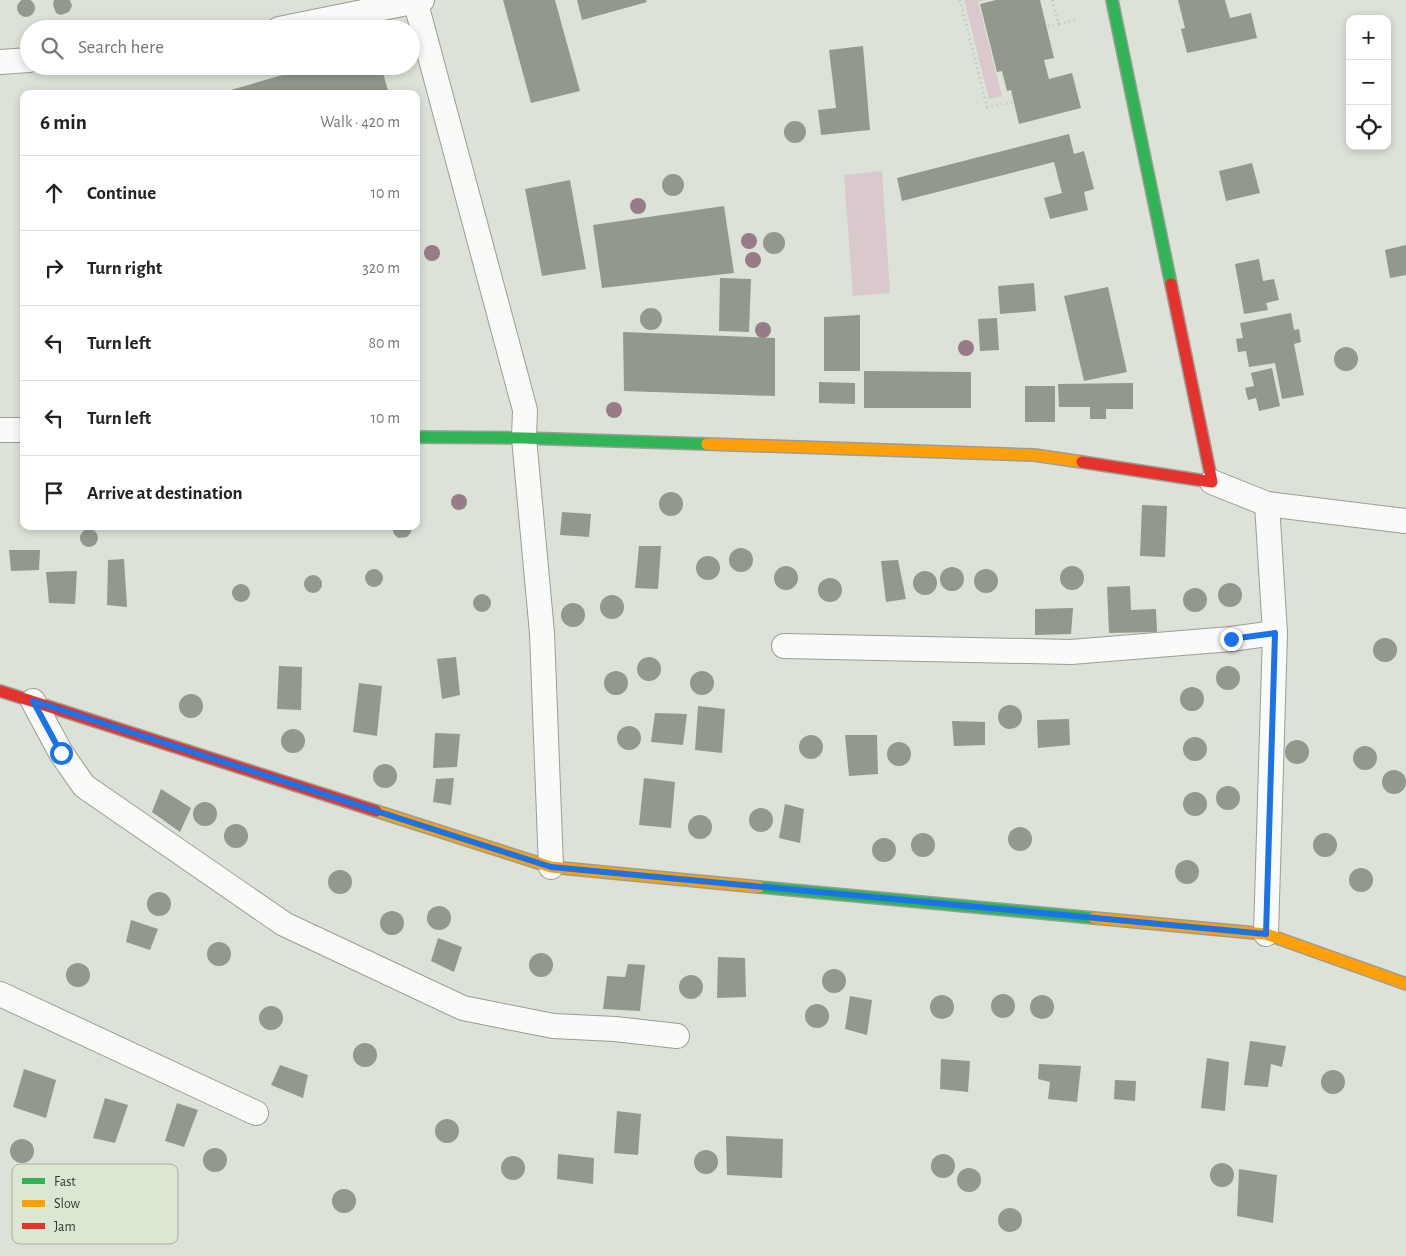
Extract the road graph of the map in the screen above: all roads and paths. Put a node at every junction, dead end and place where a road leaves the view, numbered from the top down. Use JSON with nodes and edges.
{"nodes":[{"id":1,"x":960,"y":0,"type":"edge"},
{"id":2,"x":1052,"y":0,"type":"edge"},
{"id":3,"x":1112,"y":0,"type":"edge"},
{"id":4,"x":417,"y":1,"type":"edge"},
{"id":5,"x":323,"y":20,"type":"edge"},
{"id":6,"x":1076,"y":20,"type":"dead end"},
{"id":7,"x":1059,"y":24,"type":"junction"},
{"id":8,"x":1048,"y":26,"type":"dead end"},
{"id":9,"x":20,"y":61,"type":"edge"},
{"id":10,"x":0,"y":62,"type":"edge"},
{"id":11,"x":1014,"y":102,"type":"dead end"},
{"id":12,"x":0,"y":430,"type":"edge"},
{"id":13,"x":20,"y":430,"type":"edge"},
{"id":14,"x":420,"y":437,"type":"edge"},
{"id":15,"x":524,"y":438,"type":"junction"},
{"id":16,"x":1212,"y":482,"type":"junction"},
{"id":17,"x":1268,"y":504,"type":"junction"},
{"id":18,"x":1406,"y":522,"type":"edge"},
{"id":19,"x":1275,"y":633,"type":"junction"},
{"id":20,"x":784,"y":646,"type":"dead end"},
{"id":21,"x":0,"y":691,"type":"edge"},
{"id":22,"x":33,"y":701,"type":"junction"},
{"id":23,"x":551,"y":867,"type":"junction"},
{"id":24,"x":1266,"y":934,"type":"junction"},
{"id":25,"x":1406,"y":984,"type":"edge"},
{"id":26,"x":0,"y":994,"type":"edge"},
{"id":27,"x":677,"y":1036,"type":"dead end"},
{"id":28,"x":256,"y":1113,"type":"dead end"}],
"edges":[{"from":1,"to":11,"type":"path"},
{"from":2,"to":7,"type":"path"},
{"from":3,"to":16,"type":"street"},
{"from":4,"to":5,"type":"street"},
{"from":4,"to":15,"type":"street"},
{"from":6,"to":7,"type":"path"},
{"from":7,"to":8,"type":"path"},
{"from":9,"to":10,"type":"street"},
{"from":12,"to":13,"type":"street"},
{"from":14,"to":15,"type":"street"},
{"from":15,"to":16,"type":"street"},
{"from":15,"to":23,"type":"street"},
{"from":16,"to":17,"type":"street"},
{"from":17,"to":18,"type":"street"},
{"from":17,"to":19,"type":"street"},
{"from":19,"to":20,"type":"street"},
{"from":19,"to":24,"type":"street"},
{"from":21,"to":22,"type":"street"},
{"from":22,"to":23,"type":"street"},
{"from":22,"to":27,"type":"street"},
{"from":23,"to":24,"type":"street"},
{"from":24,"to":25,"type":"street"},
{"from":26,"to":28,"type":"street"}]}
